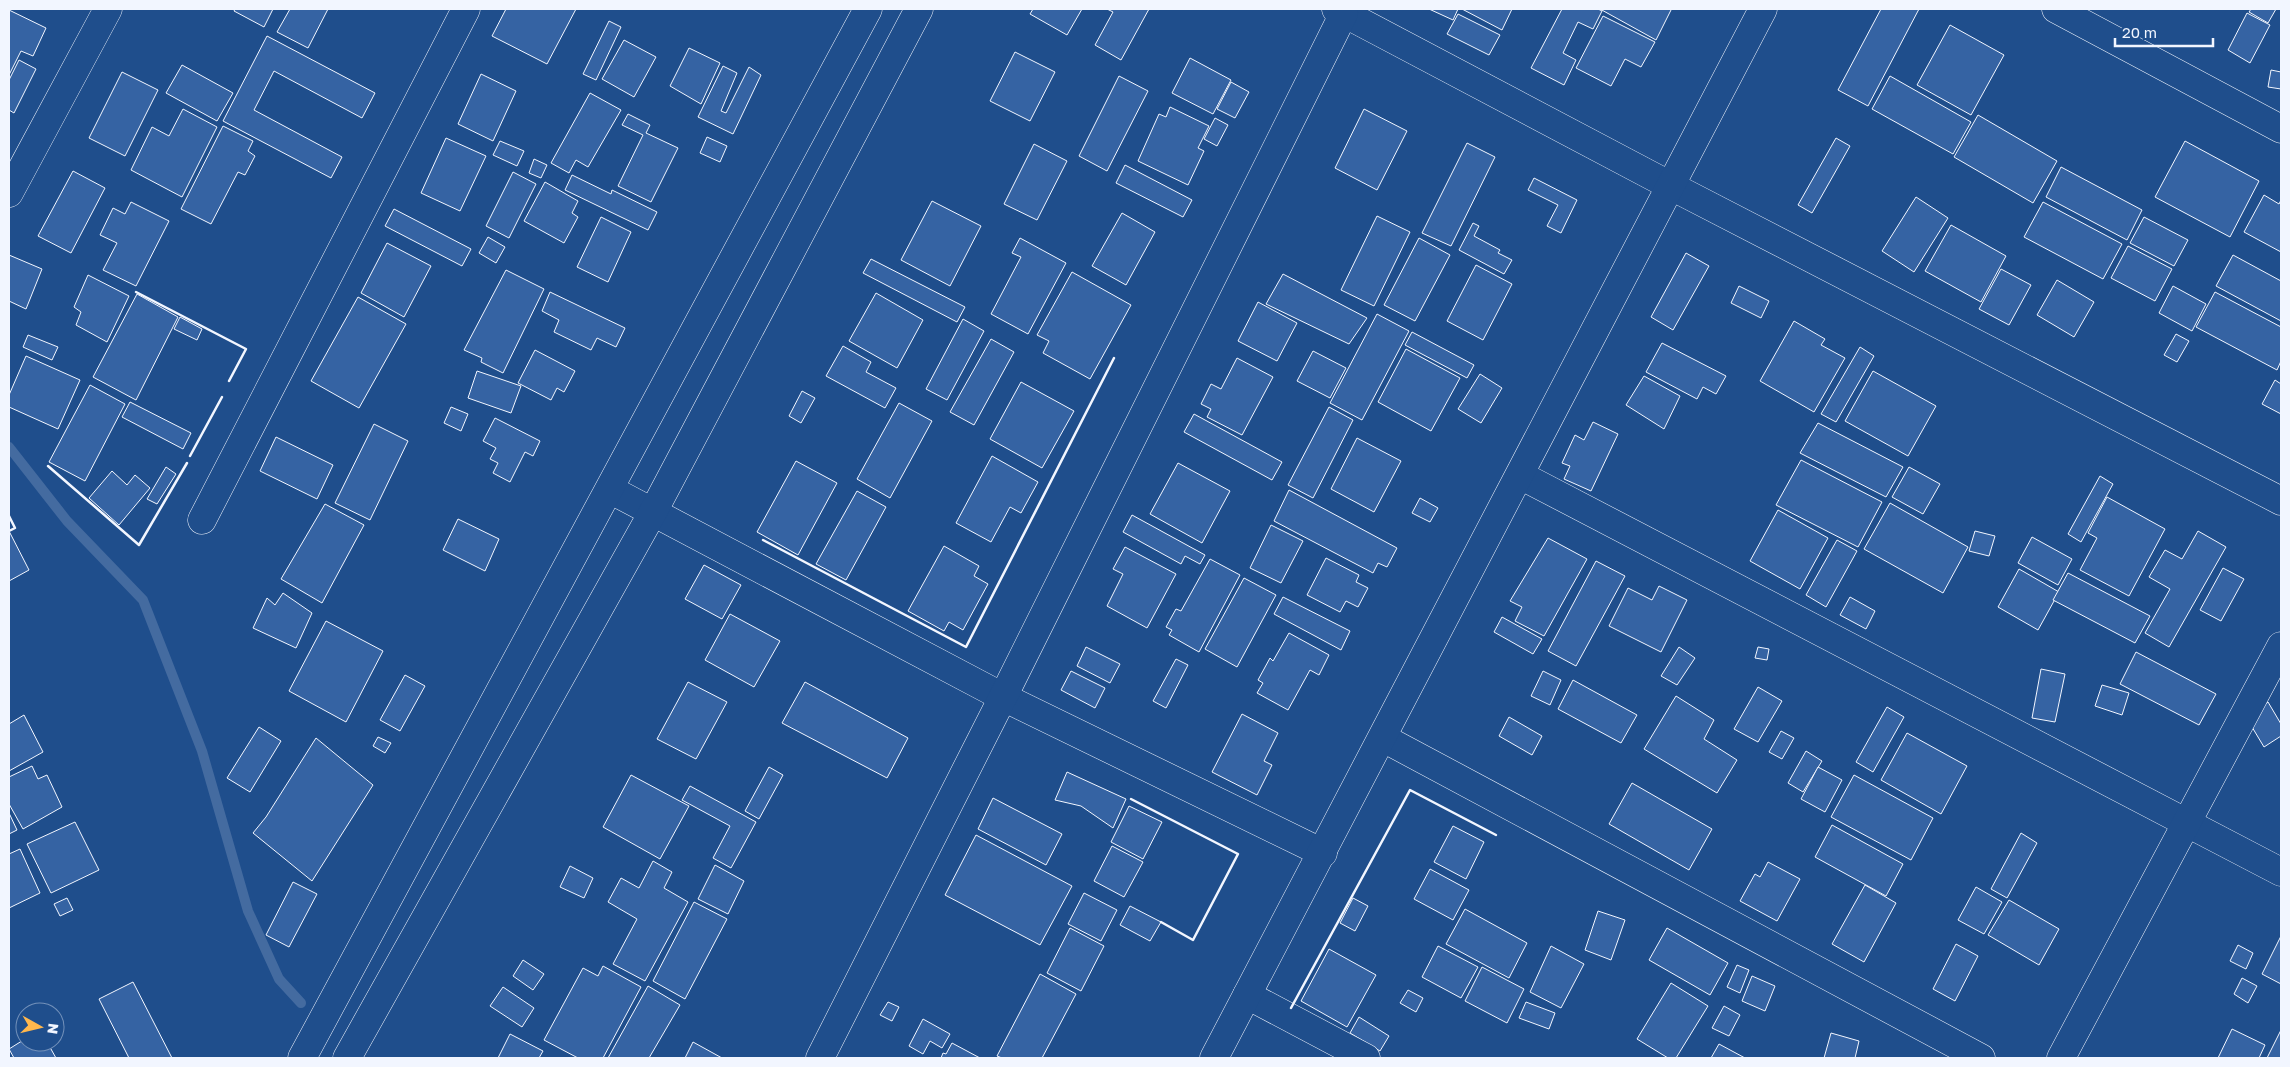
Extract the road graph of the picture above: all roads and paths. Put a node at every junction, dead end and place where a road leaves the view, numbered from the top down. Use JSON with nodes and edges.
{"nodes":[{"id":1,"x":108,"y":9,"type":"edge"},
{"id":2,"x":466,"y":9,"type":"edge"},
{"id":3,"x":868,"y":9,"type":"edge"},
{"id":4,"x":919,"y":9,"type":"edge"},
{"id":5,"x":1763,"y":9,"type":"edge"},
{"id":6,"x":2056,"y":9,"type":"edge"},
{"id":7,"x":1340,"y":11,"type":"edge"},
{"id":8,"x":2281,"y":129,"type":"edge"},
{"id":9,"x":1671,"y":186,"type":"junction"},
{"id":10,"x":9,"y":193,"type":"edge"},
{"id":11,"x":1520,"y":475,"type":"junction"},
{"id":12,"x":610,"y":490,"type":"junction"},
{"id":13,"x":2281,"y":501,"type":"edge"},
{"id":14,"x":654,"y":512,"type":"junction"},
{"id":15,"x":202,"y":520,"type":"dead end"},
{"id":16,"x":2281,"y":646,"type":"edge"},
{"id":17,"x":1003,"y":697,"type":"junction"},
{"id":18,"x":1384,"y":738,"type":"junction"},
{"id":19,"x":2187,"y":823,"type":"junction"},
{"id":20,"x":1323,"y":853,"type":"junction"},
{"id":21,"x":2281,"y":872,"type":"edge"},
{"id":22,"x":1247,"y":995,"type":"junction"},
{"id":23,"x":302,"y":1058,"type":"edge"},
{"id":24,"x":347,"y":1058,"type":"edge"},
{"id":25,"x":820,"y":1058,"type":"edge"},
{"id":26,"x":1214,"y":1058,"type":"edge"},
{"id":27,"x":1366,"y":1058,"type":"edge"},
{"id":28,"x":1981,"y":1058,"type":"edge"},
{"id":29,"x":2061,"y":1058,"type":"edge"}],
"edges":[{"from":1,"to":10,"type":"street"},
{"from":2,"to":15,"type":"street"},
{"from":3,"to":12,"type":"street"},
{"from":4,"to":14,"type":"street"},
{"from":5,"to":9,"type":"street"},
{"from":6,"to":8,"type":"street"},
{"from":7,"to":9,"type":"street"},
{"from":7,"to":17,"type":"street"},
{"from":9,"to":11,"type":"street"},
{"from":9,"to":13,"type":"street"},
{"from":11,"to":18,"type":"street"},
{"from":11,"to":19,"type":"street"},
{"from":12,"to":14,"type":"street"},
{"from":12,"to":23,"type":"street"},
{"from":14,"to":17,"type":"street"},
{"from":14,"to":24,"type":"street"},
{"from":16,"to":19,"type":"street"},
{"from":17,"to":20,"type":"street"},
{"from":17,"to":25,"type":"street"},
{"from":18,"to":20,"type":"street"},
{"from":18,"to":28,"type":"street"},
{"from":19,"to":21,"type":"street"},
{"from":19,"to":29,"type":"street"},
{"from":20,"to":22,"type":"street"},
{"from":22,"to":26,"type":"street"},
{"from":22,"to":27,"type":"street"}]}
